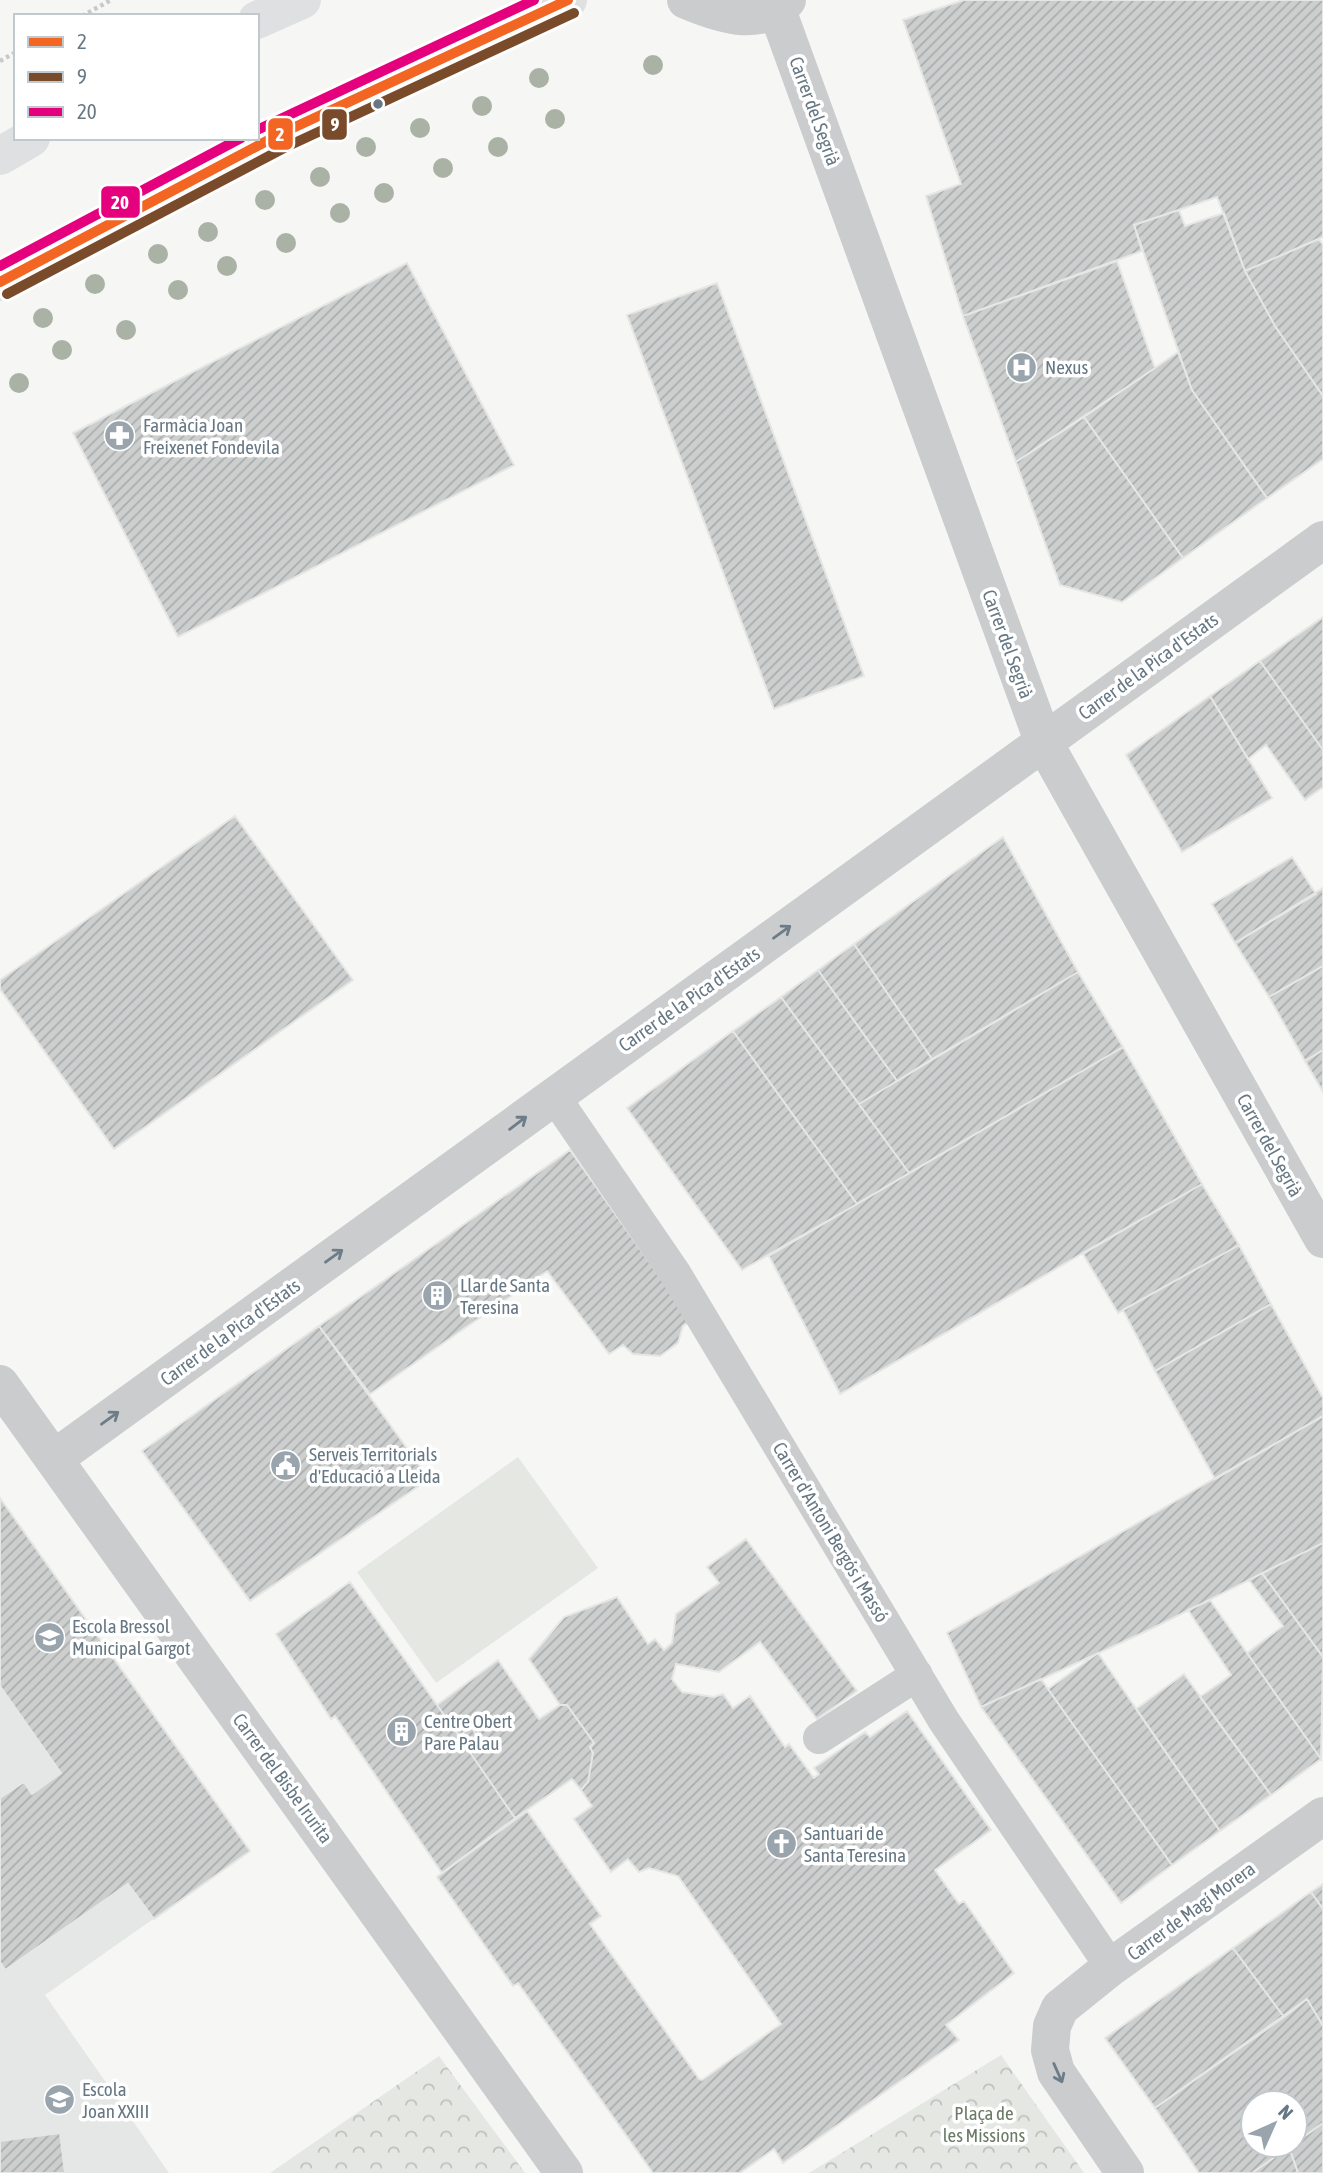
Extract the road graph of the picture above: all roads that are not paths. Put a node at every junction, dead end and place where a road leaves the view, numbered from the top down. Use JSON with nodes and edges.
{"nodes":[{"id":1,"x":568,"y":0,"type":"edge"},
{"id":2,"x":686,"y":0,"type":"edge"},
{"id":3,"x":782,"y":5,"type":"edge"},
{"id":4,"x":28,"y":140,"type":"edge"},
{"id":5,"x":0,"y":156,"type":"edge"},
{"id":6,"x":0,"y":282,"type":"edge"},
{"id":7,"x":1323,"y":540,"type":"edge"},
{"id":8,"x":1043,"y":741,"type":"junction"},
{"id":9,"x":554,"y":1096,"type":"junction"},
{"id":10,"x":1323,"y":1239,"type":"edge"},
{"id":11,"x":0,"y":1384,"type":"edge"},
{"id":12,"x":55,"y":1458,"type":"junction"},
{"id":13,"x":917,"y":1675,"type":"junction"},
{"id":14,"x":819,"y":1738,"type":"dead end"},
{"id":15,"x":1323,"y":1816,"type":"edge"},
{"id":16,"x":1111,"y":1967,"type":"junction"},
{"id":17,"x":565,"y":2173,"type":"edge"},
{"id":18,"x":1125,"y":2173,"type":"edge"}],
"edges":[{"from":1,"to":6,"type":"main road"},
{"from":2,"to":3,"type":"street","name":"Carrer del Segrià"},
{"from":3,"to":8,"type":"street","name":"Carrer del Segrià"},
{"from":4,"to":5,"type":"main road"},
{"from":7,"to":8,"type":"street","name":"Carrer de la Pica d'Estats"},
{"from":9,"to":8,"type":"street","name":"Carrer de la Pica d'Estats","one_way":true},
{"from":8,"to":10,"type":"street","name":"Carrer del Segrià"},
{"from":12,"to":9,"type":"street","name":"Carrer de la Pica d'Estats","one_way":true},
{"from":9,"to":13,"type":"lane","name":"Carrer d'Antoni Bergós i Massó"},
{"from":11,"to":12,"type":"street","name":"Carrer del Bisbe Irurita"},
{"from":12,"to":17,"type":"street","name":"Carrer del Bisbe Irurita"},
{"from":13,"to":14,"type":"lane"},
{"from":13,"to":16,"type":"lane","name":"Carrer d'Antoni Bergós i Massó"},
{"from":15,"to":16,"type":"street","name":"Carrer de Magí Morera"},
{"from":16,"to":18,"type":"street","name":"Carrer de Magí Morera","one_way":true}]}
